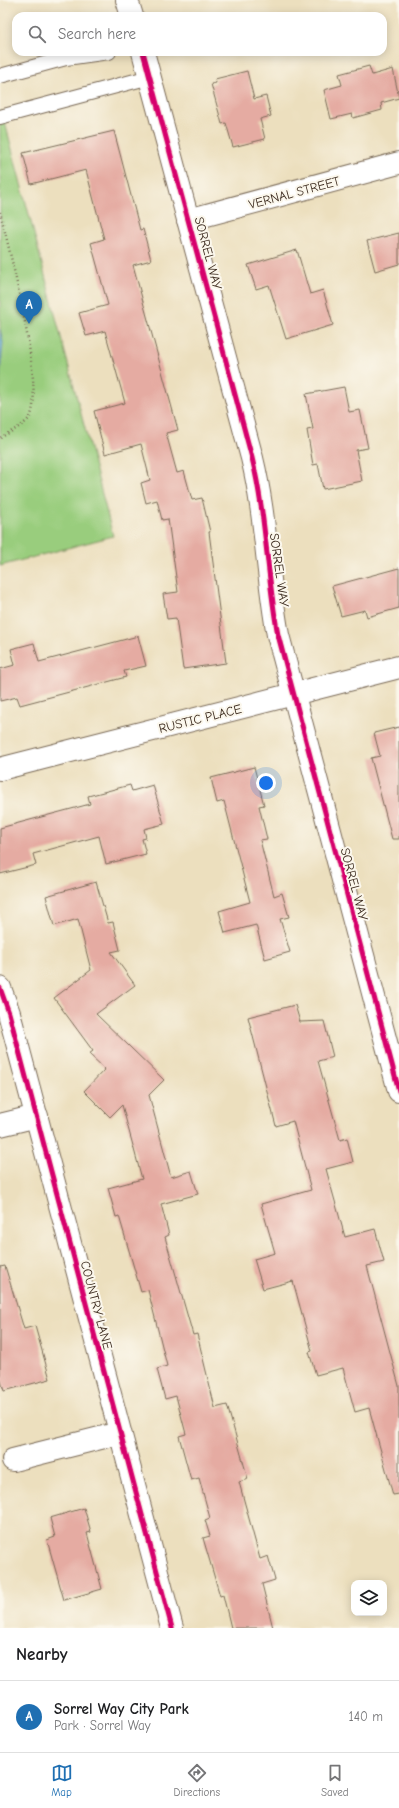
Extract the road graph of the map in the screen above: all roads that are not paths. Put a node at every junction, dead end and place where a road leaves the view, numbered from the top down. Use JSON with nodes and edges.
{"nodes":[{"id":1,"x":127,"y":0,"type":"edge"},
{"id":2,"x":131,"y":12,"type":"edge"},
{"id":3,"x":80,"y":56,"type":"edge"},
{"id":4,"x":144,"y":56,"type":"edge"},
{"id":5,"x":0,"y":76,"type":"edge"},
{"id":6,"x":150,"y":77,"type":"junction"},
{"id":7,"x":0,"y":117,"type":"edge"},
{"id":8,"x":399,"y":163,"type":"edge"},
{"id":9,"x":188,"y":220,"type":"junction"},
{"id":10,"x":399,"y":668,"type":"edge"},
{"id":11,"x":293,"y":695,"type":"junction"},
{"id":12,"x":0,"y":769,"type":"edge"},
{"id":13,"x":0,"y":988,"type":"edge"},
{"id":14,"x":393,"y":1047,"type":"edge"},
{"id":15,"x":399,"y":1091,"type":"edge"},
{"id":16,"x":37,"y":1116,"type":"junction"},
{"id":17,"x":0,"y":1125,"type":"edge"},
{"id":18,"x":120,"y":1433,"type":"junction"},
{"id":19,"x":13,"y":1460,"type":"dead end"},
{"id":20,"x":172,"y":1628,"type":"edge"}],
"edges":[{"from":1,"to":2,"type":"street"},
{"from":3,"to":5,"type":"lane"},
{"from":4,"to":6,"type":"street","name":"SORREL WAY"},
{"from":6,"to":7,"type":"lane"},
{"from":6,"to":9,"type":"street","name":"SORREL WAY"},
{"from":8,"to":9,"type":"street","name":"VERNAL STREET"},
{"from":9,"to":11,"type":"street","name":"SORREL WAY"},
{"from":10,"to":11,"type":"street","name":"RUSTIC PLACE"},
{"from":11,"to":12,"type":"street","name":"RUSTIC PLACE"},
{"from":11,"to":14,"type":"street","name":"SORREL WAY"},
{"from":13,"to":16,"type":"street","name":"COUNTRY LANE"},
{"from":14,"to":15,"type":"street","name":"SORREL WAY"},
{"from":16,"to":17,"type":"street"},
{"from":16,"to":18,"type":"street","name":"COUNTRY LANE"},
{"from":18,"to":19,"type":"street"},
{"from":18,"to":20,"type":"street","name":"COUNTRY LANE"}]}
